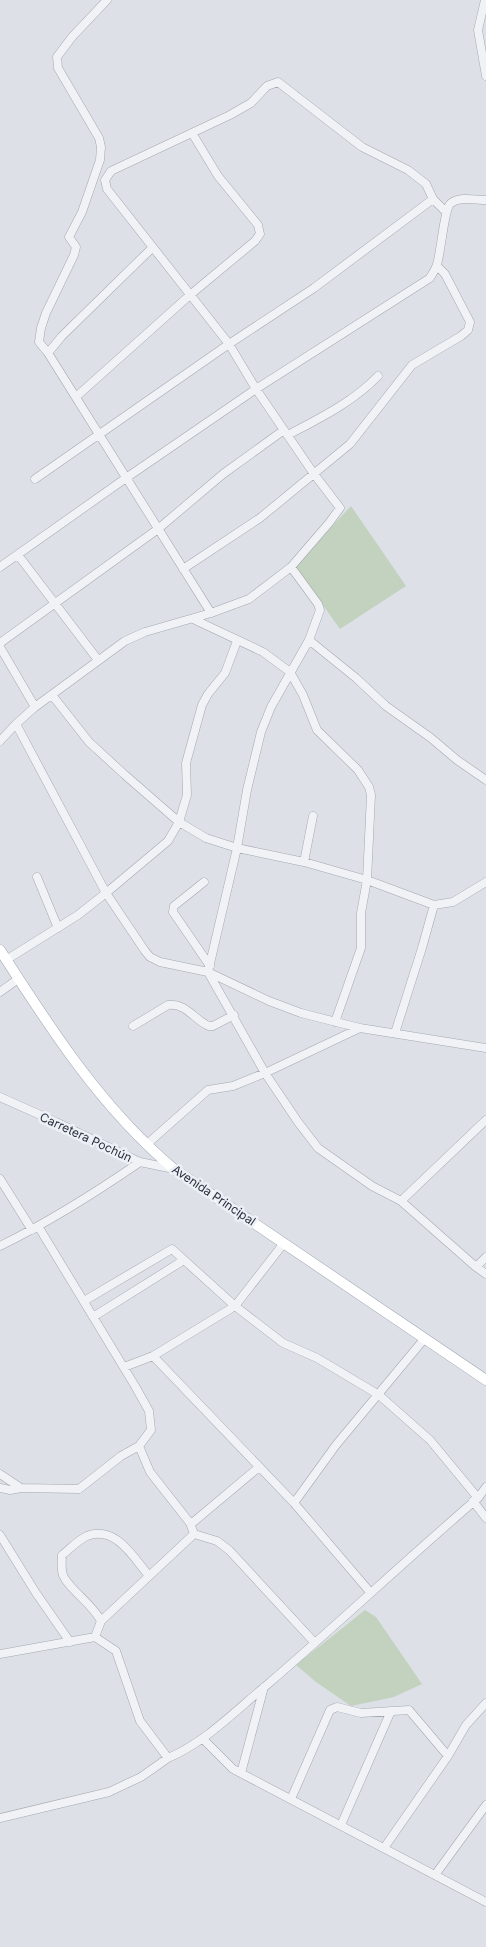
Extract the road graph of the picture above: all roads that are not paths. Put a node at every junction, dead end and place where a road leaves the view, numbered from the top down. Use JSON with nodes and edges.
{"nodes":[{"id":1,"x":107,"y":0,"type":"edge"},
{"id":2,"x":486,"y":0,"type":"edge"},
{"id":3,"x":486,"y":76,"type":"edge"},
{"id":4,"x":192,"y":133,"type":"junction"},
{"id":5,"x":433,"y":198,"type":"junction"},
{"id":6,"x":486,"y":200,"type":"edge"},
{"id":7,"x":445,"y":211,"type":"junction"},
{"id":8,"x":152,"y":248,"type":"junction"},
{"id":9,"x":437,"y":266,"type":"junction"},
{"id":10,"x":190,"y":295,"type":"junction"},
{"id":11,"x":229,"y":344,"type":"junction"},
{"id":12,"x":48,"y":353,"type":"junction"},
{"id":13,"x":378,"y":376,"type":"dead end"},
{"id":14,"x":256,"y":389,"type":"junction"},
{"id":15,"x":77,"y":396,"type":"junction"},
{"id":16,"x":286,"y":432,"type":"junction"},
{"id":17,"x":99,"y":435,"type":"junction"},
{"id":18,"x":314,"y":474,"type":"junction"},
{"id":19,"x":126,"y":478,"type":"junction"},
{"id":20,"x":35,"y":479,"type":"dead end"},
{"id":21,"x":158,"y":529,"type":"junction"},
{"id":22,"x":18,"y":555,"type":"junction"},
{"id":23,"x":0,"y":567,"type":"edge"},
{"id":24,"x":291,"y":568,"type":"junction"},
{"id":25,"x":183,"y":569,"type":"junction"},
{"id":26,"x":55,"y":602,"type":"junction"},
{"id":27,"x":211,"y":613,"type":"junction"},
{"id":28,"x":193,"y":619,"type":"junction"},
{"id":29,"x":309,"y":640,"type":"junction"},
{"id":30,"x":237,"y":641,"type":"junction"},
{"id":31,"x":0,"y":643,"type":"edge"},
{"id":32,"x":0,"y":648,"type":"edge"},
{"id":33,"x":98,"y":660,"type":"junction"},
{"id":34,"x":290,"y":672,"type":"junction"},
{"id":35,"x":52,"y":695,"type":"junction"},
{"id":36,"x":35,"y":707,"type":"junction"},
{"id":37,"x":16,"y":724,"type":"junction"},
{"id":38,"x":0,"y":741,"type":"edge"},
{"id":39,"x":486,"y":780,"type":"edge"},
{"id":40,"x":313,"y":816,"type":"dead end"},
{"id":41,"x":179,"y":822,"type":"junction"},
{"id":42,"x":237,"y":848,"type":"junction"},
{"id":43,"x":304,"y":862,"type":"junction"},
{"id":44,"x":37,"y":877,"type":"dead end"},
{"id":45,"x":367,"y":880,"type":"junction"},
{"id":46,"x":204,"y":882,"type":"dead end"},
{"id":47,"x":485,"y":884,"type":"edge"},
{"id":48,"x":106,"y":893,"type":"junction"},
{"id":49,"x":434,"y":905,"type":"junction"},
{"id":50,"x":58,"y":928,"type":"junction"},
{"id":51,"x":0,"y":950,"type":"edge"},
{"id":52,"x":6,"y":960,"type":"junction"},
{"id":53,"x":209,"y":969,"type":"junction"},
{"id":54,"x":18,"y":979,"type":"junction"},
{"id":55,"x":0,"y":992,"type":"edge"},
{"id":56,"x":234,"y":1015,"type":"junction"},
{"id":57,"x":335,"y":1022,"type":"junction"},
{"id":58,"x":133,"y":1026,"type":"dead end"},
{"id":59,"x":360,"y":1028,"type":"junction"},
{"id":60,"x":395,"y":1033,"type":"junction"},
{"id":61,"x":486,"y":1048,"type":"edge"},
{"id":62,"x":265,"y":1074,"type":"junction"},
{"id":63,"x":0,"y":1098,"type":"edge"},
{"id":64,"x":486,"y":1120,"type":"edge"},
{"id":65,"x":146,"y":1145,"type":"junction"},
{"id":66,"x":140,"y":1162,"type":"junction"},
{"id":67,"x":174,"y":1169,"type":"junction"},
{"id":68,"x":0,"y":1179,"type":"edge"},
{"id":69,"x":400,"y":1201,"type":"junction"},
{"id":70,"x":36,"y":1228,"type":"junction"},
{"id":71,"x":284,"y":1243,"type":"junction"},
{"id":72,"x":0,"y":1246,"type":"edge"},
{"id":73,"x":486,"y":1257,"type":"edge"},
{"id":74,"x":184,"y":1260,"type":"junction"},
{"id":75,"x":476,"y":1267,"type":"junction"},
{"id":76,"x":486,"y":1274,"type":"edge"},
{"id":77,"x":84,"y":1301,"type":"junction"},
{"id":78,"x":235,"y":1306,"type":"junction"},
{"id":79,"x":93,"y":1318,"type":"junction"},
{"id":80,"x":425,"y":1338,"type":"junction"},
{"id":81,"x":154,"y":1356,"type":"junction"},
{"id":82,"x":124,"y":1367,"type":"junction"},
{"id":83,"x":486,"y":1380,"type":"edge"},
{"id":84,"x":379,"y":1394,"type":"junction"},
{"id":85,"x":139,"y":1446,"type":"junction"},
{"id":86,"x":259,"y":1467,"type":"junction"},
{"id":87,"x":0,"y":1474,"type":"edge"},
{"id":88,"x":486,"y":1487,"type":"edge"},
{"id":89,"x":0,"y":1488,"type":"edge"},
{"id":90,"x":21,"y":1488,"type":"junction"},
{"id":91,"x":476,"y":1499,"type":"junction"},
{"id":92,"x":294,"y":1504,"type":"junction"},
{"id":93,"x":486,"y":1518,"type":"edge"},
{"id":94,"x":191,"y":1524,"type":"junction"},
{"id":95,"x":194,"y":1534,"type":"junction"},
{"id":96,"x":0,"y":1535,"type":"edge"},
{"id":97,"x":149,"y":1576,"type":"junction"},
{"id":98,"x":370,"y":1592,"type":"junction"},
{"id":99,"x":101,"y":1621,"type":"junction"},
{"id":100,"x":95,"y":1637,"type":"junction"},
{"id":101,"x":70,"y":1642,"type":"junction"},
{"id":102,"x":315,"y":1643,"type":"junction"},
{"id":103,"x":0,"y":1654,"type":"edge"},
{"id":104,"x":264,"y":1687,"type":"junction"},
{"id":105,"x":486,"y":1703,"type":"edge"},
{"id":106,"x":391,"y":1712,"type":"junction"},
{"id":107,"x":203,"y":1738,"type":"junction"},
{"id":108,"x":448,"y":1756,"type":"junction"},
{"id":109,"x":168,"y":1758,"type":"junction"},
{"id":110,"x":241,"y":1773,"type":"junction"},
{"id":111,"x":291,"y":1799,"type":"junction"},
{"id":112,"x":486,"y":1805,"type":"edge"},
{"id":113,"x":0,"y":1818,"type":"edge"},
{"id":114,"x":340,"y":1825,"type":"junction"},
{"id":115,"x":384,"y":1848,"type":"junction"},
{"id":116,"x":435,"y":1875,"type":"junction"},
{"id":117,"x":486,"y":1901,"type":"edge"}],
"edges":[{"from":1,"to":12,"type":"street"},
{"from":2,"to":3,"type":"street"},
{"from":4,"to":5,"type":"street"},
{"from":4,"to":8,"type":"street"},
{"from":4,"to":10,"type":"street"},
{"from":5,"to":7,"type":"street"},
{"from":5,"to":11,"type":"street"},
{"from":6,"to":7,"type":"street"},
{"from":7,"to":9,"type":"street"},
{"from":8,"to":10,"type":"street"},
{"from":8,"to":12,"type":"street"},
{"from":9,"to":14,"type":"street"},
{"from":9,"to":18,"type":"street"},
{"from":10,"to":11,"type":"street"},
{"from":10,"to":15,"type":"street"},
{"from":11,"to":14,"type":"street"},
{"from":11,"to":17,"type":"street"},
{"from":12,"to":15,"type":"street"},
{"from":13,"to":16,"type":"street"},
{"from":14,"to":16,"type":"street"},
{"from":14,"to":19,"type":"street"},
{"from":15,"to":17,"type":"street"},
{"from":16,"to":18,"type":"street"},
{"from":16,"to":21,"type":"street"},
{"from":17,"to":19,"type":"street"},
{"from":17,"to":20,"type":"street"},
{"from":18,"to":24,"type":"street"},
{"from":18,"to":25,"type":"street"},
{"from":19,"to":21,"type":"street"},
{"from":19,"to":22,"type":"street"},
{"from":21,"to":25,"type":"street"},
{"from":21,"to":26,"type":"street"},
{"from":22,"to":23,"type":"street"},
{"from":22,"to":26,"type":"street"},
{"from":24,"to":27,"type":"street"},
{"from":24,"to":29,"type":"street"},
{"from":25,"to":27,"type":"street"},
{"from":26,"to":31,"type":"street"},
{"from":26,"to":33,"type":"street"},
{"from":27,"to":28,"type":"street"},
{"from":28,"to":30,"type":"street"},
{"from":28,"to":33,"type":"street"},
{"from":29,"to":34,"type":"street"},
{"from":29,"to":39,"type":"street"},
{"from":30,"to":34,"type":"street"},
{"from":30,"to":41,"type":"street"},
{"from":32,"to":36,"type":"street"},
{"from":33,"to":35,"type":"street"},
{"from":34,"to":42,"type":"street"},
{"from":34,"to":45,"type":"street"},
{"from":35,"to":36,"type":"street"},
{"from":35,"to":41,"type":"street"},
{"from":36,"to":37,"type":"street"},
{"from":37,"to":38,"type":"street"},
{"from":37,"to":48,"type":"street"},
{"from":40,"to":43,"type":"street"},
{"from":41,"to":42,"type":"street"},
{"from":41,"to":48,"type":"street"},
{"from":42,"to":43,"type":"street"},
{"from":42,"to":53,"type":"street"},
{"from":43,"to":45,"type":"street"},
{"from":44,"to":50,"type":"street"},
{"from":45,"to":49,"type":"street"},
{"from":45,"to":57,"type":"street"},
{"from":46,"to":53,"type":"street"},
{"from":47,"to":49,"type":"street"},
{"from":48,"to":50,"type":"street"},
{"from":48,"to":53,"type":"street"},
{"from":49,"to":60,"type":"street"},
{"from":50,"to":52,"type":"street"},
{"from":51,"to":52,"type":"main road","name":"Avenida Principal"},
{"from":52,"to":54,"type":"main road","name":"Avenida Principal"},
{"from":53,"to":56,"type":"street"},
{"from":53,"to":57,"type":"street"},
{"from":54,"to":55,"type":"street"},
{"from":54,"to":65,"type":"main road","name":"Avenida Principal"},
{"from":56,"to":58,"type":"street"},
{"from":56,"to":62,"type":"street"},
{"from":57,"to":59,"type":"street"},
{"from":59,"to":60,"type":"street"},
{"from":59,"to":62,"type":"street"},
{"from":60,"to":61,"type":"street"},
{"from":62,"to":65,"type":"street"},
{"from":62,"to":69,"type":"street"},
{"from":63,"to":66,"type":"street","name":"Carretera Pochún"},
{"from":64,"to":69,"type":"street"},
{"from":65,"to":67,"type":"main road","name":"Avenida Principal"},
{"from":66,"to":67,"type":"street","name":"Carretera Pochún"},
{"from":66,"to":70,"type":"street"},
{"from":67,"to":71,"type":"main road","name":"Avenida Principal"},
{"from":68,"to":70,"type":"street"},
{"from":69,"to":75,"type":"street"},
{"from":70,"to":72,"type":"street"},
{"from":70,"to":77,"type":"street"},
{"from":71,"to":78,"type":"street"},
{"from":71,"to":80,"type":"main road","name":"Avenida Principal"},
{"from":73,"to":75,"type":"street"},
{"from":74,"to":77,"type":"street"},
{"from":74,"to":78,"type":"street"},
{"from":74,"to":79,"type":"street"},
{"from":75,"to":76,"type":"street"},
{"from":77,"to":79,"type":"street"},
{"from":78,"to":81,"type":"street"},
{"from":78,"to":84,"type":"street"},
{"from":79,"to":82,"type":"street"},
{"from":80,"to":83,"type":"main road","name":"Avenida Principal"},
{"from":80,"to":84,"type":"street"},
{"from":81,"to":82,"type":"street"},
{"from":81,"to":86,"type":"street"},
{"from":82,"to":85,"type":"street"},
{"from":84,"to":91,"type":"street"},
{"from":84,"to":92,"type":"street"},
{"from":85,"to":90,"type":"street"},
{"from":85,"to":94,"type":"street"},
{"from":86,"to":92,"type":"street"},
{"from":86,"to":94,"type":"street"},
{"from":87,"to":90,"type":"street"},
{"from":88,"to":91,"type":"street"},
{"from":89,"to":90,"type":"street"},
{"from":91,"to":93,"type":"street"},
{"from":91,"to":98,"type":"street"},
{"from":92,"to":98,"type":"street"},
{"from":94,"to":95,"type":"street"},
{"from":95,"to":97,"type":"street"},
{"from":95,"to":102,"type":"street"},
{"from":96,"to":101,"type":"street"},
{"from":97,"to":99,"type":"street"},
{"from":97,"to":99,"type":"street"},
{"from":98,"to":102,"type":"street"},
{"from":99,"to":100,"type":"street"},
{"from":100,"to":101,"type":"street"},
{"from":100,"to":109,"type":"street"},
{"from":101,"to":103,"type":"street"},
{"from":102,"to":104,"type":"street"},
{"from":104,"to":107,"type":"street"},
{"from":104,"to":110,"type":"street"},
{"from":105,"to":108,"type":"street"},
{"from":106,"to":108,"type":"street"},
{"from":106,"to":111,"type":"street"},
{"from":106,"to":114,"type":"street"},
{"from":107,"to":109,"type":"street"},
{"from":107,"to":110,"type":"street"},
{"from":108,"to":115,"type":"street"},
{"from":109,"to":113,"type":"street"},
{"from":110,"to":111,"type":"street"},
{"from":111,"to":114,"type":"street"},
{"from":112,"to":116,"type":"street"},
{"from":114,"to":115,"type":"street"},
{"from":115,"to":116,"type":"street"},
{"from":116,"to":117,"type":"street"}]}
